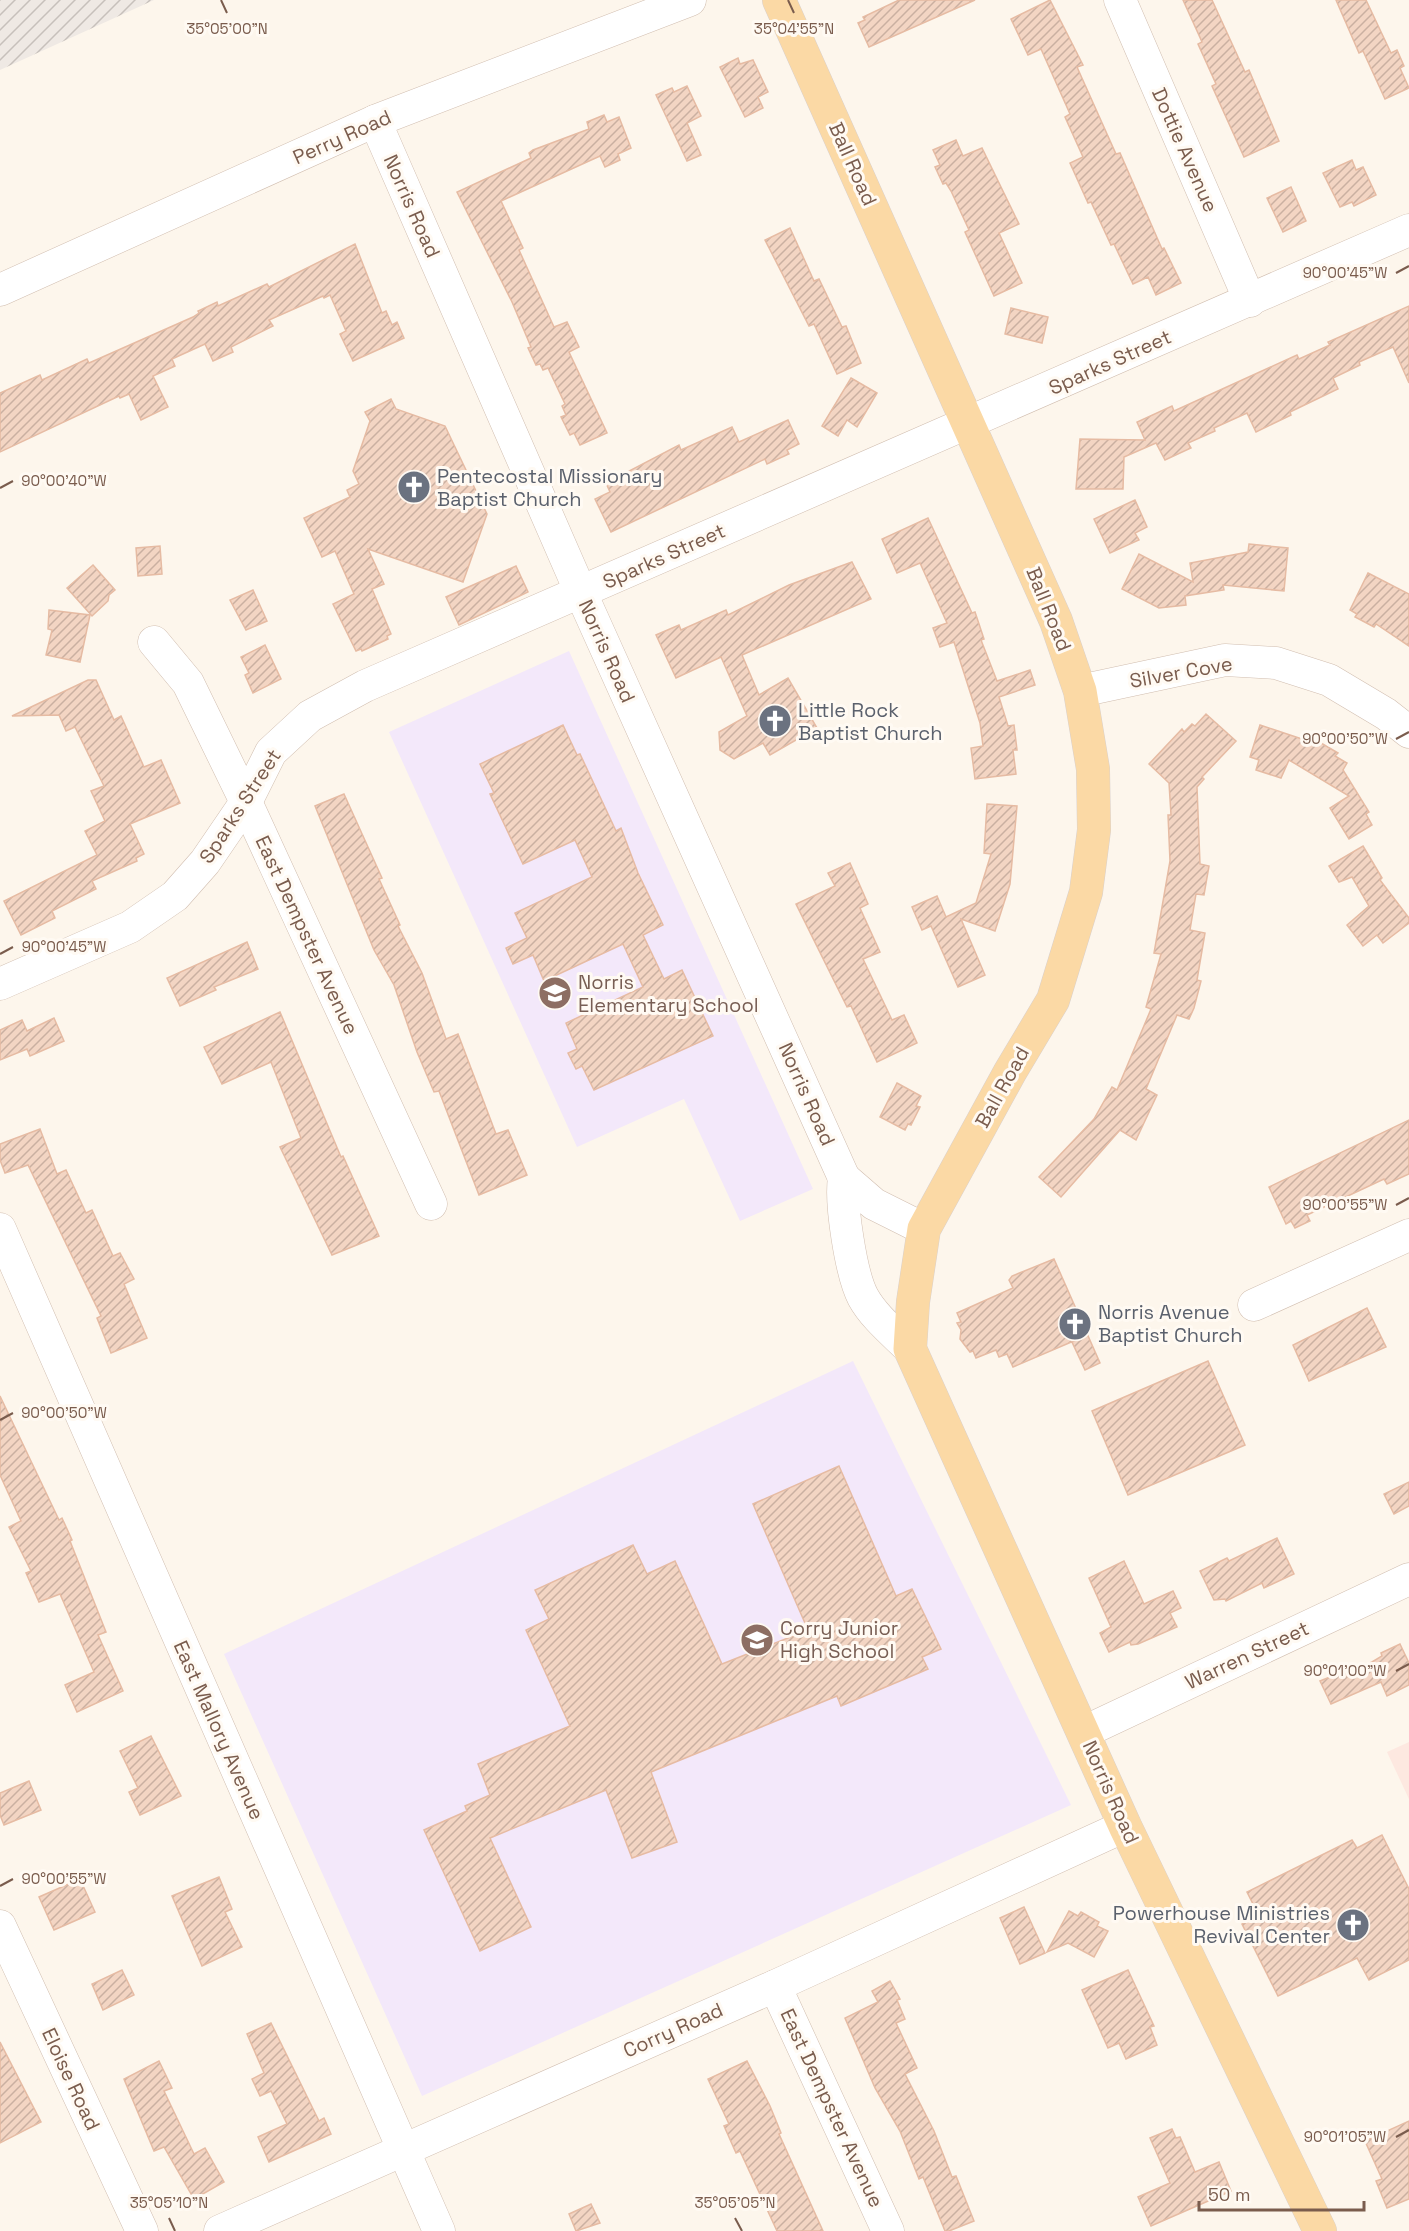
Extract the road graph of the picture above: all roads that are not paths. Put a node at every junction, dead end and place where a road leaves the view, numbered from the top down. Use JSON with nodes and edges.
{"nodes":[{"id":1,"x":690,"y":0,"type":"edge"},
{"id":2,"x":779,"y":0,"type":"edge"},
{"id":3,"x":1120,"y":0,"type":"edge"},
{"id":4,"x":375,"y":121,"type":"junction"},
{"id":5,"x":1409,"y":230,"type":"edge"},
{"id":6,"x":0,"y":290,"type":"edge"},
{"id":7,"x":1251,"y":301,"type":"junction"},
{"id":8,"x":970,"y":423,"type":"junction"},
{"id":9,"x":580,"y":593,"type":"junction"},
{"id":10,"x":154,"y":642,"type":"dead end"},
{"id":11,"x":1080,"y":691,"type":"junction"},
{"id":12,"x":1409,"y":732,"type":"edge"},
{"id":13,"x":246,"y":802,"type":"junction"},
{"id":14,"x":0,"y":984,"type":"edge"},
{"id":15,"x":844,"y":1178,"type":"junction"},
{"id":16,"x":431,"y":1204,"type":"dead end"},
{"id":17,"x":0,"y":1229,"type":"edge"},
{"id":18,"x":924,"y":1229,"type":"junction"},
{"id":19,"x":1409,"y":1235,"type":"edge"},
{"id":20,"x":1254,"y":1305,"type":"dead end"},
{"id":21,"x":910,"y":1348,"type":"junction"},
{"id":22,"x":1409,"y":1579,"type":"edge"},
{"id":23,"x":1084,"y":1732,"type":"junction"},
{"id":24,"x":1125,"y":1826,"type":"junction"},
{"id":25,"x":0,"y":1926,"type":"edge"},
{"id":26,"x":775,"y":1986,"type":"junction"},
{"id":27,"x":402,"y":2149,"type":"junction"},
{"id":28,"x":142,"y":2231,"type":"edge"},
{"id":29,"x":220,"y":2231,"type":"edge"},
{"id":30,"x":439,"y":2231,"type":"edge"},
{"id":31,"x":888,"y":2231,"type":"edge"},
{"id":32,"x":1320,"y":2231,"type":"edge"}],
"edges":[{"from":1,"to":4,"type":"street","name":"Perry Road"},
{"from":2,"to":8,"type":"main road","name":"Ball Road"},
{"from":3,"to":7,"type":"street","name":"Dottie Avenue"},
{"from":4,"to":6,"type":"street","name":"Perry Road"},
{"from":4,"to":9,"type":"street","name":"Norris Road"},
{"from":5,"to":7,"type":"street","name":"Sparks Street"},
{"from":7,"to":8,"type":"street","name":"Sparks Street"},
{"from":8,"to":9,"type":"street","name":"Sparks Street"},
{"from":8,"to":11,"type":"main road","name":"Ball Road"},
{"from":9,"to":13,"type":"street","name":"Sparks Street"},
{"from":9,"to":15,"type":"street","name":"Norris Road"},
{"from":10,"to":13,"type":"street","name":"East Dempster Avenue"},
{"from":11,"to":12,"type":"street","name":"Silver Cove"},
{"from":11,"to":18,"type":"main road","name":"Ball Road"},
{"from":13,"to":14,"type":"street","name":"Sparks Street"},
{"from":13,"to":16,"type":"street","name":"East Dempster Avenue"},
{"from":15,"to":18,"type":"street","name":"Norris Road"},
{"from":15,"to":21,"type":"street","name":"Norris Road"},
{"from":17,"to":27,"type":"street","name":"East Mallory Avenue"},
{"from":18,"to":21,"type":"main road","name":"Norris Road"},
{"from":19,"to":20,"type":"street"},
{"from":21,"to":23,"type":"main road","name":"Norris Road"},
{"from":22,"to":23,"type":"street","name":"Warren Street"},
{"from":23,"to":24,"type":"main road","name":"Norris Road"},
{"from":24,"to":26,"type":"street","name":"Corry Road"},
{"from":24,"to":32,"type":"main road","name":"Norris Road"},
{"from":25,"to":28,"type":"street","name":"Eloise Road"},
{"from":26,"to":27,"type":"street","name":"Corry Road"},
{"from":26,"to":31,"type":"street","name":"East Dempster Avenue"},
{"from":27,"to":29,"type":"street","name":"Corry Road"},
{"from":27,"to":30,"type":"street","name":"East Mallory Avenue"}]}
